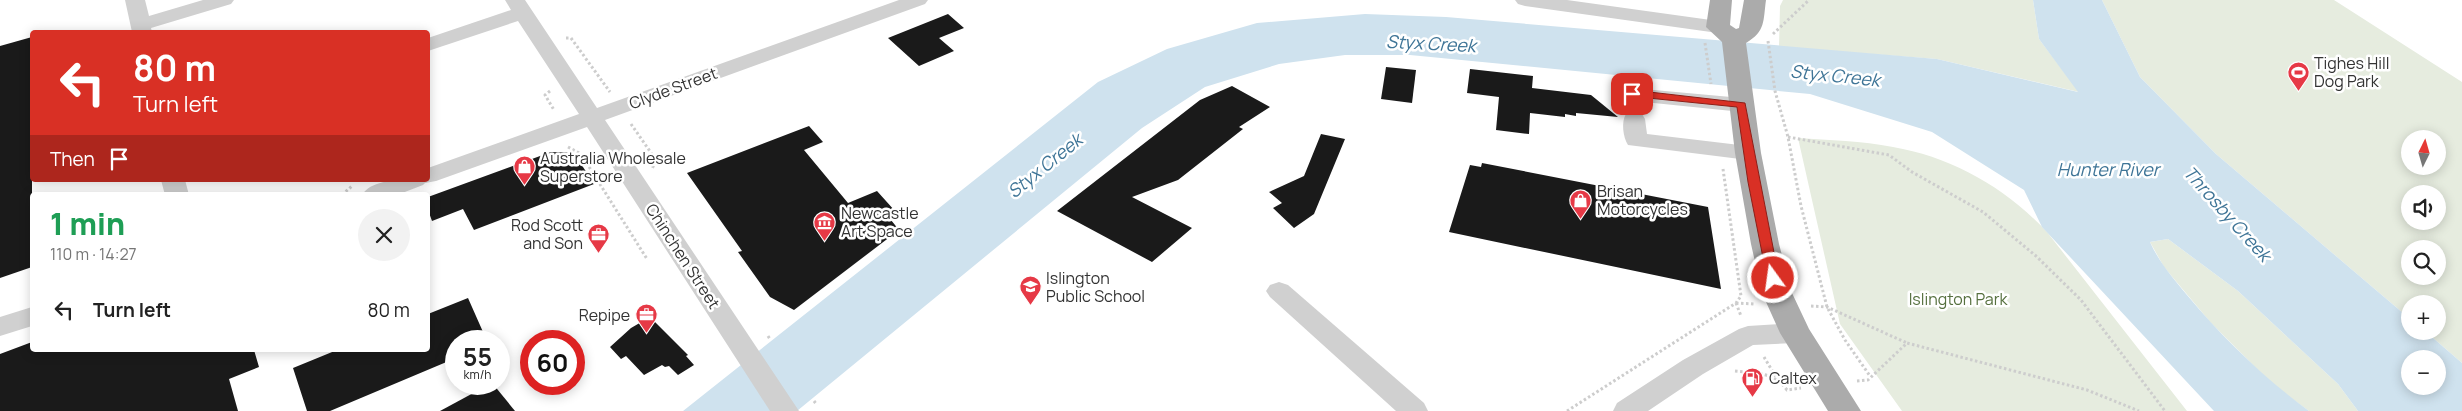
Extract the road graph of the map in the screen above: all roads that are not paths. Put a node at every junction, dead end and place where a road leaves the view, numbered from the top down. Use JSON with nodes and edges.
{"nodes":[{"id":1,"x":136,"y":0,"type":"edge"},
{"id":2,"x":224,"y":0,"type":"edge"},
{"id":3,"x":918,"y":0,"type":"edge"},
{"id":4,"x":1525,"y":0,"type":"edge"},
{"id":5,"x":1721,"y":0,"type":"edge"},
{"id":6,"x":1755,"y":0,"type":"edge"},
{"id":7,"x":520,"y":6,"type":"edge"},
{"id":8,"x":141,"y":29,"type":"edge"},
{"id":9,"x":1719,"y":36,"type":"junction"},
{"id":10,"x":430,"y":44,"type":"edge"},
{"id":11,"x":1741,"y":96,"type":"junction"},
{"id":12,"x":593,"y":117,"type":"junction"},
{"id":13,"x":1748,"y":153,"type":"junction"},
{"id":14,"x":430,"y":175,"type":"edge"},
{"id":15,"x":402,"y":182,"type":"edge"},
{"id":16,"x":365,"y":188,"type":"edge"},
{"id":17,"x":1280,"y":291,"type":"dead end"},
{"id":18,"x":30,"y":317,"type":"edge"},
{"id":19,"x":0,"y":328,"type":"edge"},
{"id":20,"x":1795,"y":333,"type":"junction"},
{"id":21,"x":785,"y":411,"type":"edge"},
{"id":22,"x":1414,"y":411,"type":"edge"},
{"id":23,"x":1628,"y":411,"type":"edge"},
{"id":24,"x":1845,"y":411,"type":"edge"}],
"edges":[{"from":1,"to":8,"type":"street"},
{"from":2,"to":8,"type":"street"},
{"from":3,"to":12,"type":"street","name":"Clyde Street"},
{"from":4,"to":9,"type":"street"},
{"from":5,"to":9,"type":"main road"},
{"from":6,"to":9,"type":"main road"},
{"from":7,"to":10,"type":"street"},
{"from":7,"to":12,"type":"street","name":"Chinchen Street"},
{"from":9,"to":11,"type":"main road"},
{"from":11,"to":13,"type":"main road"},
{"from":11,"to":13,"type":"street"},
{"from":12,"to":14,"type":"street","name":"Clyde Street"},
{"from":12,"to":21,"type":"street","name":"Chinchen Street"},
{"from":13,"to":20,"type":"main road"},
{"from":15,"to":16,"type":"street"},
{"from":17,"to":22,"type":"street"},
{"from":18,"to":19,"type":"street"},
{"from":20,"to":23,"type":"street"},
{"from":20,"to":24,"type":"main road"}]}
